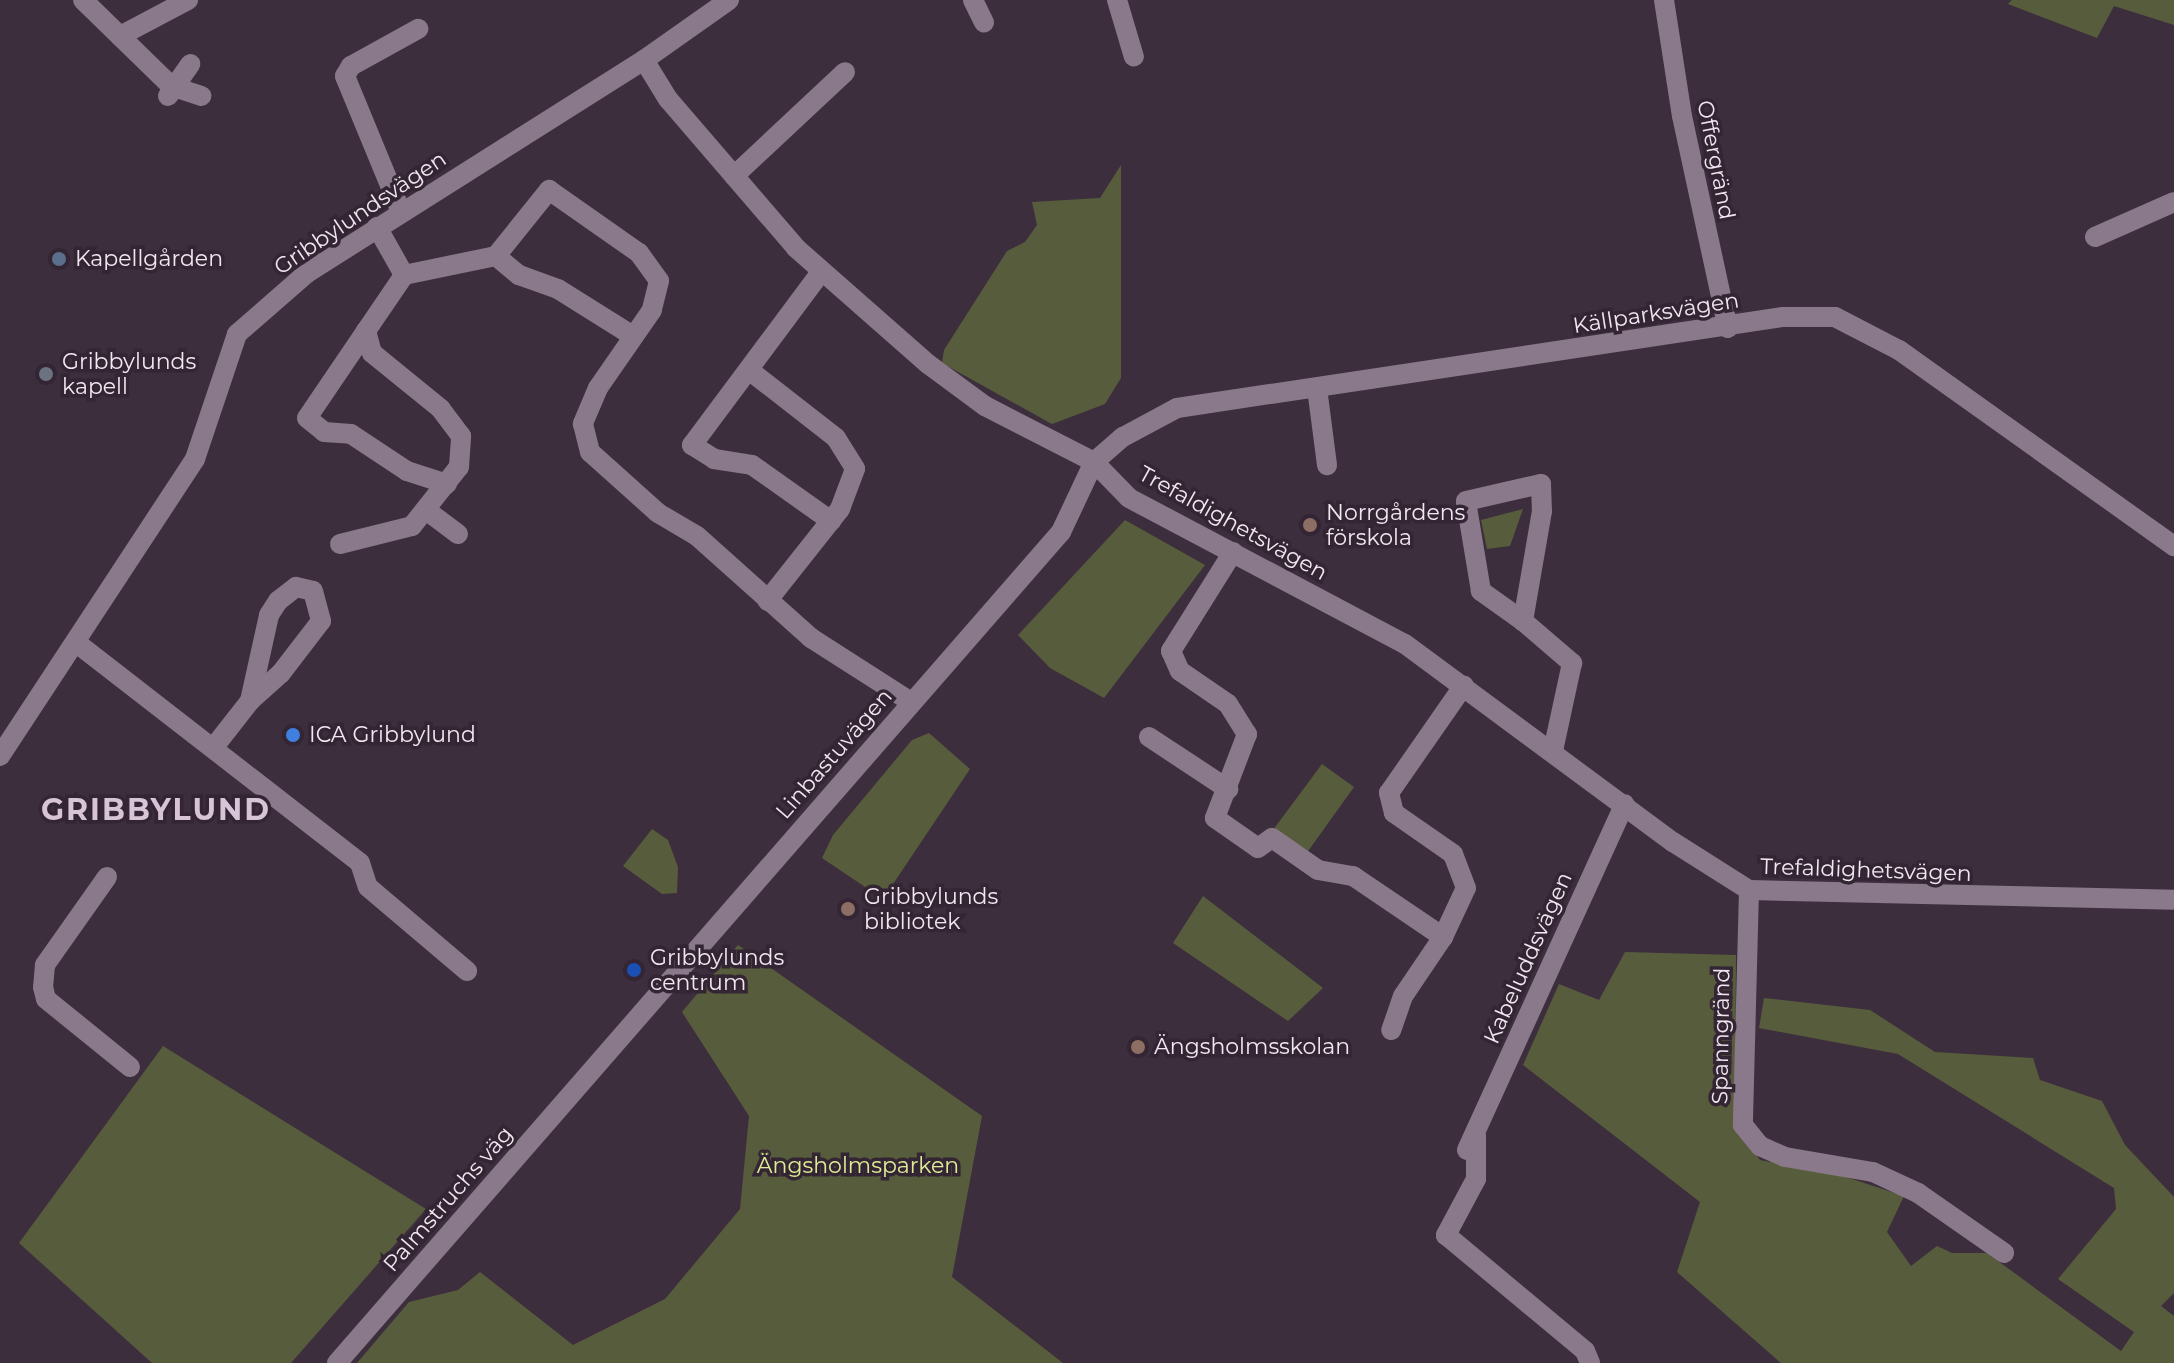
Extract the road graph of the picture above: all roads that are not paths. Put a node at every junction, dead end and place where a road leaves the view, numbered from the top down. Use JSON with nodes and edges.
{"nodes":[{"id":1,"x":83,"y":0,"type":"edge"},
{"id":2,"x":188,"y":0,"type":"edge"},
{"id":3,"x":729,"y":0,"type":"edge"},
{"id":4,"x":973,"y":0,"type":"edge"},
{"id":5,"x":1117,"y":0,"type":"edge"},
{"id":6,"x":1664,"y":0,"type":"edge"},
{"id":7,"x":984,"y":23,"type":"dead end"},
{"id":8,"x":418,"y":29,"type":"dead end"},
{"id":9,"x":120,"y":36,"type":"junction"},
{"id":10,"x":1134,"y":57,"type":"dead end"},
{"id":11,"x":644,"y":60,"type":"junction"},
{"id":12,"x":190,"y":64,"type":"dead end"},
{"id":13,"x":845,"y":72,"type":"dead end"},
{"id":14,"x":169,"y":92,"type":"junction"},
{"id":15,"x":201,"y":96,"type":"dead end"},
{"id":16,"x":734,"y":176,"type":"junction"},
{"id":17,"x":2174,"y":202,"type":"edge"},
{"id":18,"x":401,"y":212,"type":"junction"},
{"id":19,"x":377,"y":227,"type":"junction"},
{"id":20,"x":2095,"y":237,"type":"dead end"},
{"id":21,"x":496,"y":256,"type":"junction"},
{"id":22,"x":821,"y":272,"type":"junction"},
{"id":23,"x":404,"y":275,"type":"junction"},
{"id":24,"x":1728,"y":328,"type":"junction"},
{"id":25,"x":366,"y":331,"type":"junction"},
{"id":26,"x":633,"y":336,"type":"junction"},
{"id":27,"x":749,"y":370,"type":"junction"},
{"id":28,"x":1317,"y":388,"type":"junction"},
{"id":29,"x":1094,"y":462,"type":"junction"},
{"id":30,"x":1327,"y":465,"type":"dead end"},
{"id":31,"x":447,"y":484,"type":"junction"},
{"id":32,"x":426,"y":510,"type":"junction"},
{"id":33,"x":831,"y":521,"type":"junction"},
{"id":34,"x":458,"y":534,"type":"dead end"},
{"id":35,"x":340,"y":544,"type":"dead end"},
{"id":36,"x":2174,"y":546,"type":"edge"},
{"id":37,"x":1233,"y":552,"type":"junction"},
{"id":38,"x":767,"y":601,"type":"junction"},
{"id":39,"x":1523,"y":621,"type":"junction"},
{"id":40,"x":78,"y":644,"type":"junction"},
{"id":41,"x":1464,"y":685,"type":"junction"},
{"id":42,"x":250,"y":701,"type":"junction"},
{"id":43,"x":911,"y":702,"type":"junction"},
{"id":44,"x":1149,"y":737,"type":"dead end"},
{"id":45,"x":214,"y":747,"type":"junction"},
{"id":46,"x":1553,"y":751,"type":"junction"},
{"id":47,"x":0,"y":756,"type":"edge"},
{"id":48,"x":1228,"y":789,"type":"junction"},
{"id":49,"x":1625,"y":804,"type":"junction"},
{"id":50,"x":107,"y":877,"type":"dead end"},
{"id":51,"x":1749,"y":890,"type":"junction"},
{"id":52,"x":2174,"y":900,"type":"edge"},
{"id":53,"x":1443,"y":937,"type":"junction"},
{"id":54,"x":467,"y":971,"type":"dead end"},
{"id":55,"x":1391,"y":1030,"type":"dead end"},
{"id":56,"x":130,"y":1067,"type":"dead end"},
{"id":57,"x":596,"y":1068,"type":"joint"},
{"id":58,"x":2004,"y":1253,"type":"dead end"},
{"id":59,"x":337,"y":1363,"type":"edge"},
{"id":60,"x":1590,"y":1363,"type":"edge"}],
"edges":[{"from":1,"to":9,"type":"street"},
{"from":2,"to":9,"type":"street"},
{"from":3,"to":11,"type":"street","name":"Gribbylundsvägen"},
{"from":4,"to":7,"type":"street"},
{"from":5,"to":10,"type":"street"},
{"from":6,"to":24,"type":"street","name":"Offergränd"},
{"from":8,"to":18,"type":"street"},
{"from":9,"to":14,"type":"street"},
{"from":11,"to":16,"type":"street","name":"Trefaldighetsvägen"},
{"from":11,"to":18,"type":"street","name":"Gribbylundsvägen"},
{"from":12,"to":14,"type":"street"},
{"from":13,"to":16,"type":"street"},
{"from":14,"to":15,"type":"street"},
{"from":16,"to":22,"type":"street","name":"Trefaldighetsvägen"},
{"from":17,"to":20,"type":"street"},
{"from":18,"to":19,"type":"street","name":"Gribbylundsvägen"},
{"from":19,"to":23,"type":"street"},
{"from":19,"to":40,"type":"street","name":"Gribbylundsvägen"},
{"from":21,"to":23,"type":"street"},
{"from":21,"to":26,"type":"street"},
{"from":21,"to":26,"type":"street"},
{"from":22,"to":27,"type":"street"},
{"from":22,"to":29,"type":"street","name":"Trefaldighetsvägen"},
{"from":23,"to":25,"type":"street"},
{"from":24,"to":28,"type":"street","name":"Källparksvägen"},
{"from":24,"to":36,"type":"street","name":"Källparksvägen"},
{"from":25,"to":31,"type":"street"},
{"from":25,"to":31,"type":"street"},
{"from":26,"to":38,"type":"street"},
{"from":27,"to":33,"type":"street"},
{"from":27,"to":33,"type":"street"},
{"from":28,"to":29,"type":"street","name":"Källparksvägen"},
{"from":28,"to":30,"type":"street"},
{"from":29,"to":37,"type":"street","name":"Trefaldighetsvägen"},
{"from":29,"to":43,"type":"street","name":"Linbastuvägen"},
{"from":31,"to":32,"type":"street"},
{"from":32,"to":34,"type":"street"},
{"from":32,"to":35,"type":"street"},
{"from":33,"to":38,"type":"street"},
{"from":37,"to":41,"type":"street","name":"Trefaldighetsvägen"},
{"from":37,"to":48,"type":"street"},
{"from":38,"to":43,"type":"street"},
{"from":39,"to":39,"type":"street"},
{"from":39,"to":46,"type":"street"},
{"from":40,"to":45,"type":"street"},
{"from":40,"to":47,"type":"street","name":"Gribbylundsvägen"},
{"from":41,"to":46,"type":"street","name":"Trefaldighetsvägen"},
{"from":41,"to":53,"type":"street"},
{"from":42,"to":42,"type":"street"},
{"from":42,"to":45,"type":"street"},
{"from":43,"to":57,"type":"street","name":"Linbastuvägen"},
{"from":44,"to":48,"type":"street"},
{"from":45,"to":54,"type":"street"},
{"from":46,"to":49,"type":"street","name":"Trefaldighetsvägen"},
{"from":48,"to":53,"type":"street"},
{"from":49,"to":51,"type":"street","name":"Trefaldighetsvägen"},
{"from":49,"to":60,"type":"street","name":"Kabeluddsvägen"},
{"from":50,"to":56,"type":"street"},
{"from":51,"to":52,"type":"street","name":"Trefaldighetsvägen"},
{"from":51,"to":58,"type":"street","name":"Spanngränd"},
{"from":53,"to":55,"type":"street"},
{"from":57,"to":59,"type":"street","name":"Palmstruchs väg"}]}
